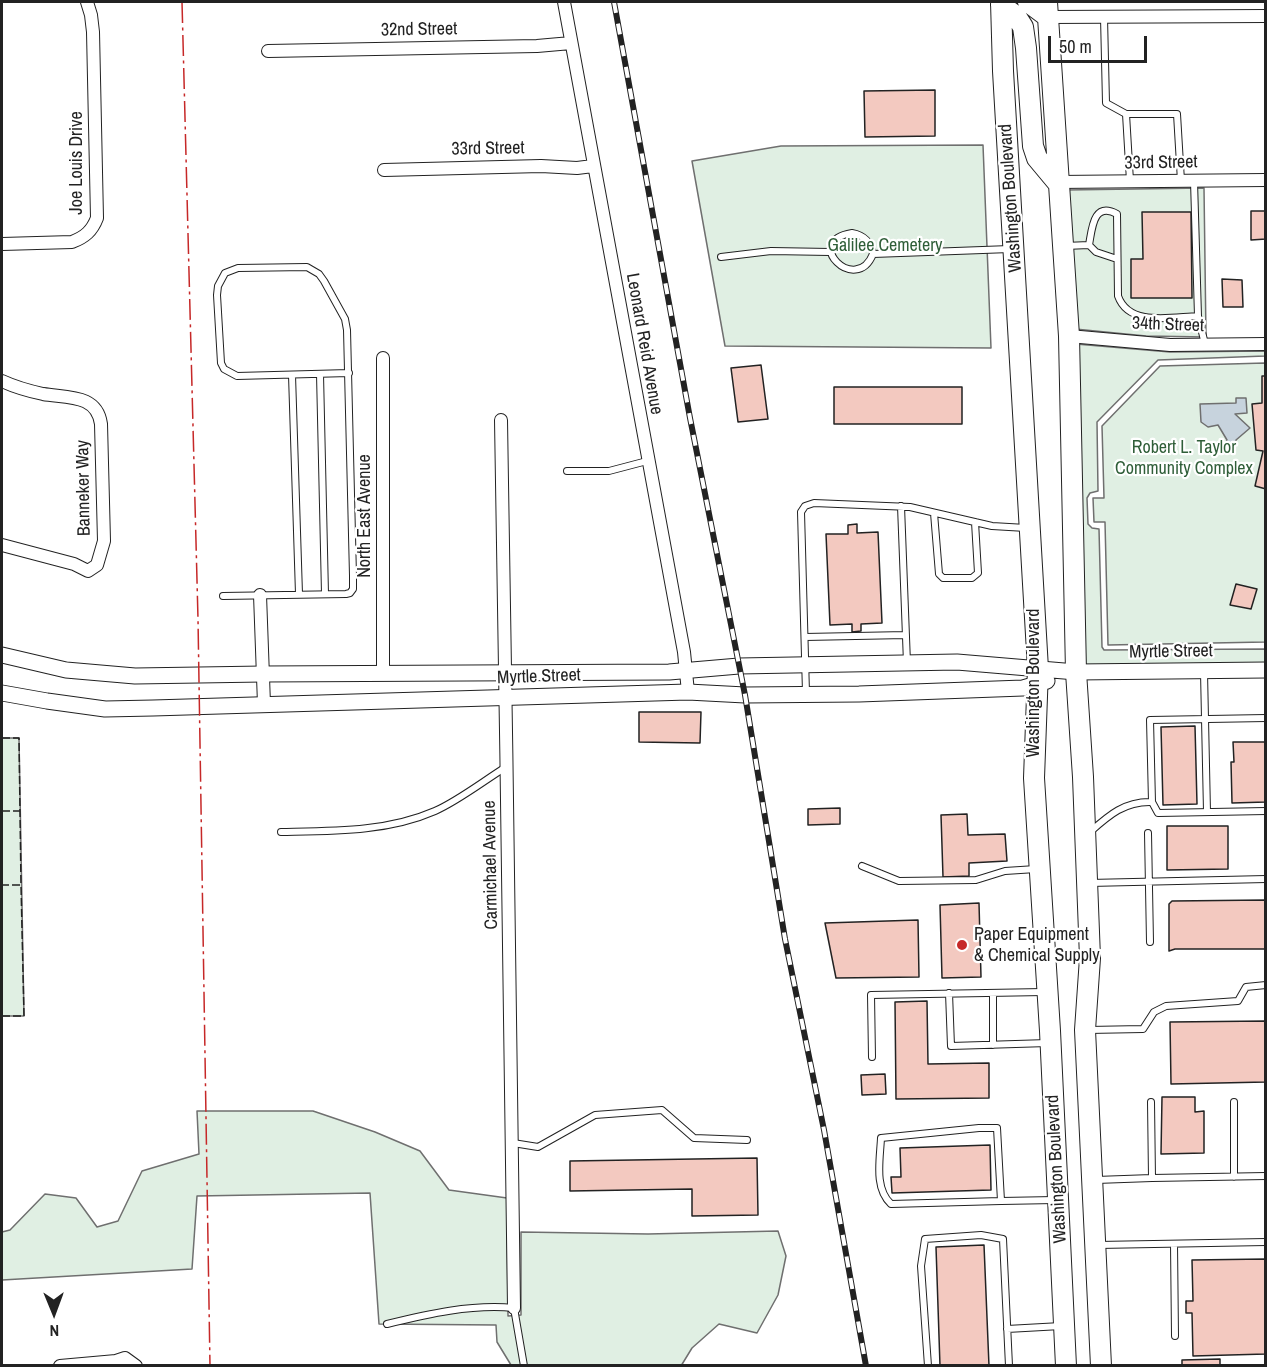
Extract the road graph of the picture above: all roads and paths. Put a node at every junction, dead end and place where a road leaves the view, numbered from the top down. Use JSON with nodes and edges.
{"nodes":[{"id":1,"x":87,"y":2,"type":"edge"},
{"id":2,"x":564,"y":2,"type":"edge"},
{"id":3,"x":1028,"y":2,"type":"edge"},
{"id":4,"x":1001,"y":3,"type":"edge"},
{"id":5,"x":1048,"y":9,"type":"edge"},
{"id":6,"x":1104,"y":16,"type":"junction"},
{"id":7,"x":1266,"y":16,"type":"edge"},
{"id":8,"x":571,"y":43,"type":"junction"},
{"id":9,"x":268,"y":51,"type":"dead end"},
{"id":10,"x":1126,"y":114,"type":"junction"},
{"id":11,"x":593,"y":166,"type":"junction"},
{"id":12,"x":384,"y":170,"type":"dead end"},
{"id":13,"x":1266,"y":180,"type":"edge"},
{"id":14,"x":1180,"y":181,"type":"junction"},
{"id":15,"x":1194,"y":181,"type":"junction"},
{"id":16,"x":1057,"y":182,"type":"junction"},
{"id":17,"x":1130,"y":182,"type":"junction"},
{"id":18,"x":2,"y":244,"type":"edge"},
{"id":19,"x":1062,"y":246,"type":"junction"},
{"id":20,"x":1089,"y":246,"type":"junction"},
{"id":21,"x":1014,"y":249,"type":"junction"},
{"id":22,"x":830,"y":252,"type":"junction"},
{"id":23,"x":873,"y":254,"type":"junction"},
{"id":24,"x":721,"y":256,"type":"dead end"},
{"id":25,"x":1117,"y":259,"type":"junction"},
{"id":26,"x":1198,"y":316,"type":"junction"},
{"id":27,"x":1069,"y":336,"type":"junction"},
{"id":28,"x":1205,"y":344,"type":"junction"},
{"id":29,"x":1266,"y":344,"type":"edge"},
{"id":30,"x":383,"y":358,"type":"dead end"},
{"id":31,"x":349,"y":373,"type":"junction"},
{"id":32,"x":320,"y":374,"type":"junction"},
{"id":33,"x":292,"y":375,"type":"junction"},
{"id":34,"x":2,"y":381,"type":"edge"},
{"id":35,"x":501,"y":420,"type":"dead end"},
{"id":36,"x":647,"y":460,"type":"junction"},
{"id":37,"x":567,"y":471,"type":"dead end"},
{"id":38,"x":901,"y":507,"type":"junction"},
{"id":39,"x":934,"y":513,"type":"junction"},
{"id":40,"x":975,"y":522,"type":"junction"},
{"id":41,"x":1030,"y":528,"type":"junction"},
{"id":42,"x":2,"y":545,"type":"edge"},
{"id":43,"x":299,"y":594,"type":"junction"},
{"id":44,"x":326,"y":594,"type":"junction"},
{"id":45,"x":260,"y":595,"type":"junction"},
{"id":46,"x":223,"y":596,"type":"dead end"},
{"id":47,"x":906,"y":636,"type":"junction"},
{"id":48,"x":805,"y":638,"type":"junction"},
{"id":49,"x":2,"y":655,"type":"edge"},
{"id":50,"x":907,"y":663,"type":"junction"},
{"id":51,"x":806,"y":665,"type":"junction"},
{"id":52,"x":1266,"y":670,"type":"edge"},
{"id":53,"x":684,"y":671,"type":"junction"},
{"id":54,"x":1204,"y":671,"type":"junction"},
{"id":55,"x":1076,"y":672,"type":"junction"},
{"id":56,"x":383,"y":673,"type":"junction"},
{"id":57,"x":504,"y":673,"type":"junction"},
{"id":58,"x":263,"y":674,"type":"junction"},
{"id":59,"x":1038,"y":676,"type":"junction"},
{"id":60,"x":688,"y":692,"type":"junction"},
{"id":61,"x":2,"y":693,"type":"edge"},
{"id":62,"x":806,"y":694,"type":"junction"},
{"id":63,"x":505,"y":698,"type":"junction"},
{"id":64,"x":264,"y":704,"type":"junction"},
{"id":65,"x":1204,"y":718,"type":"junction"},
{"id":66,"x":1266,"y":718,"type":"edge"},
{"id":67,"x":506,"y":766,"type":"junction"},
{"id":68,"x":1152,"y":802,"type":"junction"},
{"id":69,"x":1266,"y":811,"type":"edge"},
{"id":70,"x":1207,"y":812,"type":"junction"},
{"id":71,"x":281,"y":832,"type":"dead end"},
{"id":72,"x":1148,"y":833,"type":"dead end"},
{"id":73,"x":1086,"y":837,"type":"junction"},
{"id":74,"x":862,"y":867,"type":"dead end"},
{"id":75,"x":1040,"y":869,"type":"junction"},
{"id":76,"x":1266,"y":879,"type":"edge"},
{"id":77,"x":1150,"y":882,"type":"junction"},
{"id":78,"x":1087,"y":883,"type":"junction"},
{"id":79,"x":1150,"y":942,"type":"dead end"},
{"id":80,"x":1266,"y":985,"type":"edge"},
{"id":81,"x":1047,"y":992,"type":"junction"},
{"id":82,"x":949,"y":993,"type":"junction"},
{"id":83,"x":993,"y":993,"type":"junction"},
{"id":84,"x":1085,"y":1030,"type":"junction"},
{"id":85,"x":1051,"y":1043,"type":"junction"},
{"id":86,"x":993,"y":1045,"type":"junction"},
{"id":87,"x":872,"y":1058,"type":"dead end"},
{"id":88,"x":1151,"y":1102,"type":"dead end"},
{"id":89,"x":1234,"y":1102,"type":"dead end"},
{"id":90,"x":747,"y":1140,"type":"dead end"},
{"id":91,"x":513,"y":1143,"type":"junction"},
{"id":92,"x":1266,"y":1176,"type":"edge"},
{"id":93,"x":1234,"y":1177,"type":"junction"},
{"id":94,"x":1152,"y":1178,"type":"junction"},
{"id":95,"x":1093,"y":1180,"type":"junction"},
{"id":96,"x":1059,"y":1200,"type":"junction"},
{"id":97,"x":1001,"y":1201,"type":"junction"},
{"id":98,"x":1266,"y":1242,"type":"edge"},
{"id":99,"x":1174,"y":1244,"type":"junction"},
{"id":100,"x":1096,"y":1245,"type":"junction"},
{"id":101,"x":514,"y":1308,"type":"junction"},
{"id":102,"x":387,"y":1324,"type":"dead end"},
{"id":103,"x":1065,"y":1326,"type":"junction"},
{"id":104,"x":1007,"y":1329,"type":"junction"},
{"id":105,"x":1175,"y":1336,"type":"dead end"},
{"id":106,"x":60,"y":1365,"type":"edge"},
{"id":107,"x":136,"y":1365,"type":"edge"},
{"id":108,"x":524,"y":1365,"type":"edge"},
{"id":109,"x":928,"y":1365,"type":"edge"},
{"id":110,"x":1009,"y":1365,"type":"edge"},
{"id":111,"x":1066,"y":1365,"type":"edge"},
{"id":112,"x":1101,"y":1365,"type":"edge"}],
"edges":[{"from":1,"to":18,"type":"street","name":"Joe Louis Drive"},
{"from":2,"to":8,"type":"street","name":"Leonard Reid Avenue"},
{"from":3,"to":5,"type":"main road"},
{"from":4,"to":16,"type":"main road"},
{"from":4,"to":21,"type":"main road","name":"Washington Boulevard"},
{"from":5,"to":6,"type":"street"},
{"from":5,"to":16,"type":"main road","name":"Washington Boulevard"},
{"from":6,"to":7,"type":"street"},
{"from":6,"to":10,"type":"lane"},
{"from":8,"to":9,"type":"street","name":"32nd Street"},
{"from":8,"to":11,"type":"street","name":"Leonard Reid Avenue"},
{"from":10,"to":14,"type":"lane"},
{"from":10,"to":17,"type":"lane"},
{"from":11,"to":12,"type":"street","name":"33rd Street"},
{"from":11,"to":36,"type":"street","name":"Leonard Reid Avenue"},
{"from":13,"to":15,"type":"street","name":"33rd Street"},
{"from":14,"to":15,"type":"street","name":"33rd Street"},
{"from":14,"to":17,"type":"street","name":"33rd Street"},
{"from":15,"to":26,"type":"lane"},
{"from":16,"to":17,"type":"street","name":"33rd Street"},
{"from":16,"to":19,"type":"main road","name":"Washington Boulevard"},
{"from":19,"to":20,"type":"lane"},
{"from":19,"to":27,"type":"main road","name":"Washington Boulevard"},
{"from":20,"to":25,"type":"lane"},
{"from":20,"to":25,"type":"lane"},
{"from":21,"to":23,"type":"lane"},
{"from":21,"to":41,"type":"main road","name":"Washington Boulevard"},
{"from":22,"to":23,"type":"lane"},
{"from":22,"to":23,"type":"lane"},
{"from":22,"to":24,"type":"lane"},
{"from":25,"to":26,"type":"lane"},
{"from":26,"to":28,"type":"lane"},
{"from":27,"to":28,"type":"street","name":"34th Street"},
{"from":27,"to":55,"type":"main road","name":"Washington Boulevard"},
{"from":28,"to":29,"type":"street","name":"34th Street"},
{"from":30,"to":56,"type":"street","name":"North East Avenue"},
{"from":31,"to":32,"type":"lane"},
{"from":31,"to":33,"type":"lane"},
{"from":31,"to":44,"type":"lane"},
{"from":32,"to":33,"type":"lane"},
{"from":32,"to":44,"type":"lane"},
{"from":33,"to":43,"type":"lane"},
{"from":34,"to":42,"type":"street","name":"Banneker Way"},
{"from":35,"to":57,"type":"street","name":"Carmichael Avenue"},
{"from":36,"to":37,"type":"lane"},
{"from":36,"to":53,"type":"street","name":"Leonard Reid Avenue"},
{"from":38,"to":39,"type":"lane"},
{"from":38,"to":47,"type":"lane"},
{"from":38,"to":48,"type":"lane"},
{"from":39,"to":40,"type":"lane"},
{"from":39,"to":40,"type":"lane"},
{"from":40,"to":41,"type":"lane"},
{"from":41,"to":59,"type":"main road","name":"Washington Boulevard"},
{"from":43,"to":44,"type":"lane"},
{"from":43,"to":45,"type":"lane"},
{"from":45,"to":46,"type":"lane"},
{"from":45,"to":58,"type":"street"},
{"from":47,"to":48,"type":"lane"},
{"from":47,"to":50,"type":"lane"},
{"from":48,"to":51,"type":"lane"},
{"from":49,"to":58,"type":"street","name":"Myrtle Street"},
{"from":50,"to":51,"type":"street","name":"Myrtle Street"},
{"from":50,"to":59,"type":"street","name":"Myrtle Street"},
{"from":51,"to":53,"type":"street","name":"Myrtle Street"},
{"from":51,"to":62,"type":"lane"},
{"from":52,"to":54,"type":"street","name":"Myrtle Street"},
{"from":53,"to":57,"type":"street","name":"Myrtle Street"},
{"from":53,"to":60,"type":"street","name":"Leonard Reid Avenue"},
{"from":54,"to":55,"type":"street","name":"Myrtle Street"},
{"from":54,"to":65,"type":"lane"},
{"from":55,"to":59,"type":"street","name":"Myrtle Street"},
{"from":55,"to":73,"type":"main road","name":"Washington Boulevard"},
{"from":56,"to":57,"type":"street","name":"Myrtle Street"},
{"from":56,"to":58,"type":"street","name":"Myrtle Street"},
{"from":57,"to":63,"type":"street","name":"Carmichael Avenue"},
{"from":58,"to":64,"type":"street"},
{"from":59,"to":62,"type":"street","name":"Myrtle Street"},
{"from":59,"to":75,"type":"main road","name":"Washington Boulevard"},
{"from":60,"to":62,"type":"street","name":"Myrtle Street"},
{"from":60,"to":63,"type":"street","name":"Myrtle Street"},
{"from":61,"to":64,"type":"street","name":"Myrtle Street"},
{"from":63,"to":64,"type":"street","name":"Myrtle Street"},
{"from":63,"to":67,"type":"street","name":"Carmichael Avenue"},
{"from":65,"to":66,"type":"lane"},
{"from":65,"to":68,"type":"lane"},
{"from":65,"to":70,"type":"lane"},
{"from":67,"to":71,"type":"lane"},
{"from":67,"to":91,"type":"street","name":"Carmichael Avenue"},
{"from":68,"to":70,"type":"lane"},
{"from":68,"to":73,"type":"lane"},
{"from":69,"to":70,"type":"lane"},
{"from":72,"to":77,"type":"lane"},
{"from":73,"to":78,"type":"main road","name":"Washington Boulevard"},
{"from":74,"to":75,"type":"lane"},
{"from":75,"to":81,"type":"main road","name":"Washington Boulevard"},
{"from":76,"to":77,"type":"lane"},
{"from":77,"to":78,"type":"lane"},
{"from":77,"to":79,"type":"lane"},
{"from":78,"to":84,"type":"main road","name":"Washington Boulevard"},
{"from":80,"to":84,"type":"lane"},
{"from":81,"to":83,"type":"lane"},
{"from":81,"to":85,"type":"main road","name":"Washington Boulevard"},
{"from":82,"to":83,"type":"lane"},
{"from":82,"to":86,"type":"lane"},
{"from":82,"to":87,"type":"lane"},
{"from":83,"to":86,"type":"lane"},
{"from":84,"to":95,"type":"main road","name":"Washington Boulevard"},
{"from":85,"to":86,"type":"lane"},
{"from":85,"to":96,"type":"main road","name":"Washington Boulevard"},
{"from":88,"to":94,"type":"lane"},
{"from":89,"to":93,"type":"lane"},
{"from":90,"to":91,"type":"lane"},
{"from":91,"to":101,"type":"street","name":"Carmichael Avenue"},
{"from":92,"to":93,"type":"lane"},
{"from":93,"to":94,"type":"lane"},
{"from":94,"to":95,"type":"lane"},
{"from":95,"to":100,"type":"main road","name":"Washington Boulevard"},
{"from":96,"to":97,"type":"lane"},
{"from":96,"to":103,"type":"main road","name":"Washington Boulevard"},
{"from":97,"to":97,"type":"lane"},
{"from":98,"to":99,"type":"lane"},
{"from":99,"to":100,"type":"lane"},
{"from":99,"to":105,"type":"lane"},
{"from":100,"to":112,"type":"main road","name":"Washington Boulevard"},
{"from":101,"to":102,"type":"lane"},
{"from":101,"to":108,"type":"lane"},
{"from":103,"to":104,"type":"lane"},
{"from":103,"to":111,"type":"main road","name":"Washington Boulevard"},
{"from":104,"to":109,"type":"lane"},
{"from":104,"to":110,"type":"lane"},
{"from":106,"to":107,"type":"street"}]}
